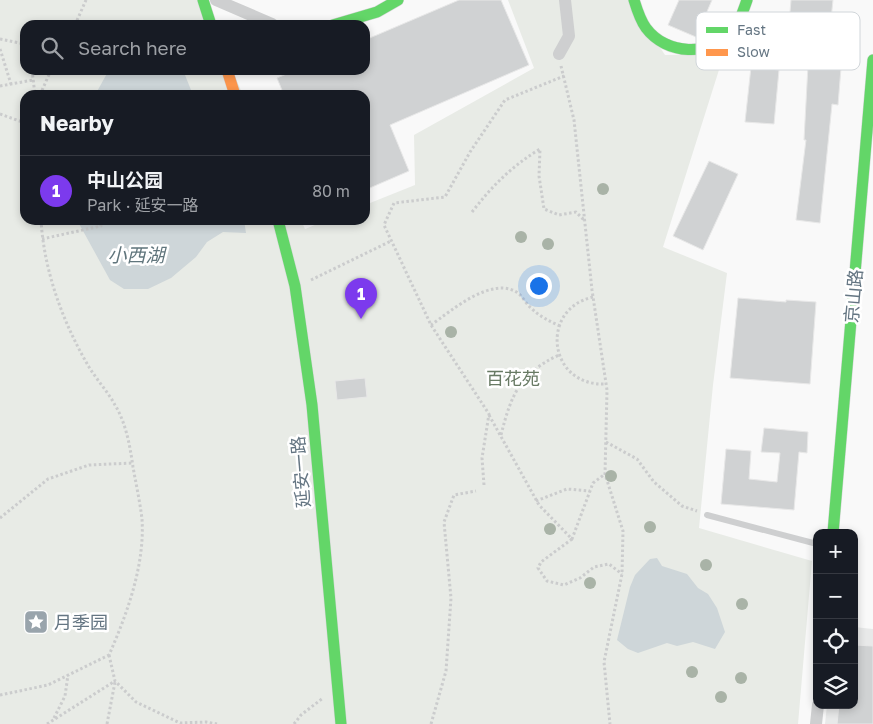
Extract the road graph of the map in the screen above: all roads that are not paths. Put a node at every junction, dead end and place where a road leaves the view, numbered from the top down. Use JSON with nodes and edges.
{"nodes":[{"id":1,"x":203,"y":0,"type":"edge"},
{"id":2,"x":216,"y":0,"type":"edge"},
{"id":3,"x":398,"y":0,"type":"edge"},
{"id":4,"x":565,"y":0,"type":"edge"},
{"id":5,"x":634,"y":0,"type":"edge"},
{"id":6,"x":747,"y":0,"type":"edge"},
{"id":7,"x":743,"y":12,"type":"edge"},
{"id":8,"x":210,"y":20,"type":"edge"},
{"id":9,"x":263,"y":20,"type":"edge"},
{"id":10,"x":349,"y":20,"type":"edge"},
{"id":11,"x":696,"y":48,"type":"edge"},
{"id":12,"x":558,"y":54,"type":"road end"},
{"id":13,"x":873,"y":60,"type":"edge"},
{"id":14,"x":229,"y":75,"type":"edge"},
{"id":15,"x":233,"y":90,"type":"edge"},
{"id":16,"x":279,"y":225,"type":"edge"},
{"id":17,"x":707,"y":515,"type":"road end"},
{"id":18,"x":833,"y":529,"type":"edge"},
{"id":19,"x":813,"y":543,"type":"edge"},
{"id":20,"x":818,"y":709,"type":"edge"},
{"id":21,"x":340,"y":724,"type":"edge"},
{"id":22,"x":816,"y":724,"type":"edge"}],
"edges":[{"from":1,"to":8,"type":"street"},
{"from":2,"to":9,"type":"street"},
{"from":3,"to":10,"type":"street"},
{"from":4,"to":12,"type":"street"},
{"from":5,"to":11,"type":"street"},
{"from":6,"to":7,"type":"street"},
{"from":13,"to":18,"type":"street","name":"京山路"},
{"from":14,"to":15,"type":"street"},
{"from":16,"to":21,"type":"street","name":"延安一路"},
{"from":17,"to":19,"type":"lane"},
{"from":20,"to":22,"type":"street"}]}
